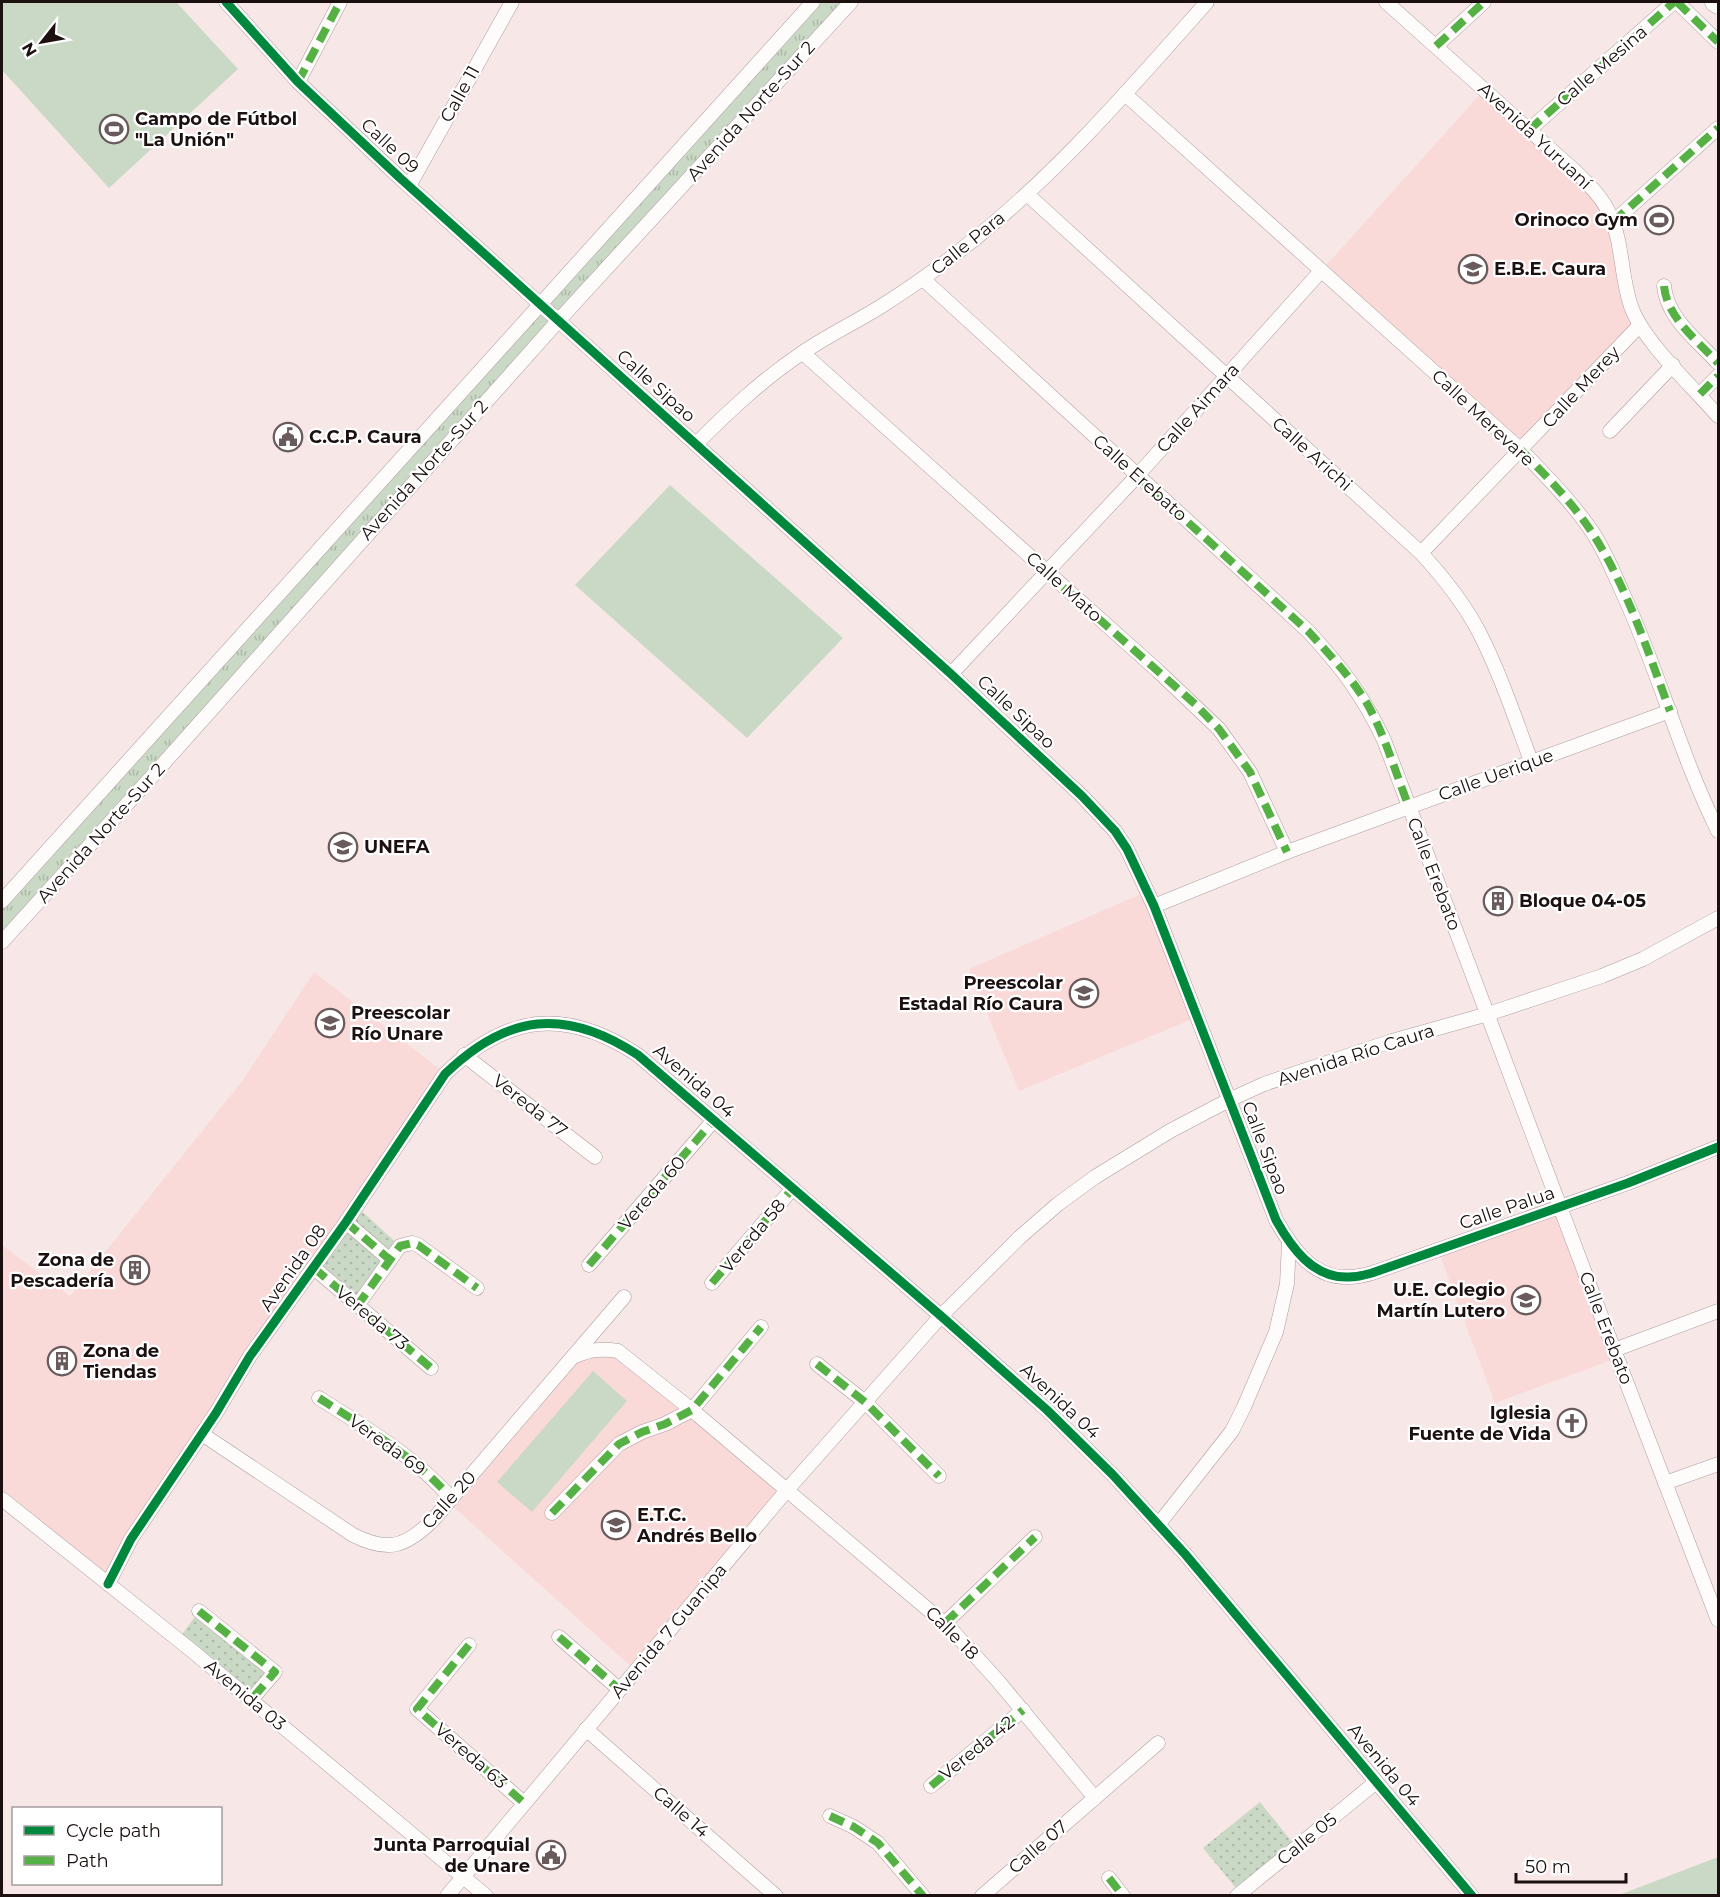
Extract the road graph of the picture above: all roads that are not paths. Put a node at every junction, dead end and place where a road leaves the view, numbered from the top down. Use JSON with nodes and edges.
{"nodes":[{"id":1,"x":226,"y":2,"type":"edge"},
{"id":2,"x":340,"y":2,"type":"edge"},
{"id":3,"x":512,"y":2,"type":"edge"},
{"id":4,"x":813,"y":2,"type":"edge"},
{"id":5,"x":851,"y":2,"type":"edge"},
{"id":6,"x":1206,"y":2,"type":"edge"},
{"id":7,"x":1386,"y":2,"type":"edge"},
{"id":8,"x":1484,"y":2,"type":"edge"},
{"id":9,"x":1676,"y":2,"type":"edge"},
{"id":10,"x":1719,"y":42,"type":"edge"},
{"id":11,"x":1436,"y":46,"type":"junction"},
{"id":12,"x":298,"y":82,"type":"junction"},
{"id":13,"x":1125,"y":94,"type":"junction"},
{"id":14,"x":1719,"y":128,"type":"edge"},
{"id":15,"x":1529,"y":130,"type":"junction"},
{"id":16,"x":408,"y":186,"type":"junction"},
{"id":17,"x":1028,"y":195,"type":"junction"},
{"id":18,"x":1613,"y":222,"type":"junction"},
{"id":19,"x":1321,"y":271,"type":"junction"},
{"id":20,"x":923,"y":279,"type":"junction"},
{"id":21,"x":1664,"y":285,"type":"dead end"},
{"id":22,"x":541,"y":304,"type":"junction"},
{"id":23,"x":559,"y":320,"type":"junction"},
{"id":24,"x":1640,"y":325,"type":"junction"},
{"id":25,"x":803,"y":353,"type":"junction"},
{"id":26,"x":1719,"y":363,"type":"edge"},
{"id":27,"x":1673,"y":365,"type":"junction"},
{"id":28,"x":1719,"y":376,"type":"edge"},
{"id":29,"x":1226,"y":377,"type":"junction"},
{"id":30,"x":1700,"y":394,"type":"junction"},
{"id":31,"x":1719,"y":416,"type":"edge"},
{"id":32,"x":1610,"y":431,"type":"dead end"},
{"id":33,"x":696,"y":444,"type":"junction"},
{"id":34,"x":1521,"y":450,"type":"junction"},
{"id":35,"x":1137,"y":476,"type":"junction"},
{"id":36,"x":1421,"y":553,"type":"junction"},
{"id":37,"x":1046,"y":572,"type":"junction"},
{"id":38,"x":951,"y":674,"type":"junction"},
{"id":39,"x":1670,"y":711,"type":"junction"},
{"id":40,"x":1531,"y":761,"type":"junction"},
{"id":41,"x":1409,"y":807,"type":"junction"},
{"id":42,"x":1719,"y":831,"type":"edge"},
{"id":43,"x":1287,"y":852,"type":"junction"},
{"id":44,"x":2,"y":900,"type":"edge"},
{"id":45,"x":1154,"y":906,"type":"junction"},
{"id":46,"x":1719,"y":918,"type":"edge"},
{"id":47,"x":2,"y":942,"type":"edge"},
{"id":48,"x":1488,"y":1014,"type":"junction"},
{"id":49,"x":548,"y":1023,"type":"joint"},
{"id":50,"x":465,"y":1055,"type":"junction"},
{"id":51,"x":1229,"y":1100,"type":"junction"},
{"id":52,"x":714,"y":1120,"type":"junction"},
{"id":53,"x":1719,"y":1147,"type":"edge"},
{"id":54,"x":595,"y":1157,"type":"dead end"},
{"id":55,"x":793,"y":1188,"type":"junction"},
{"id":56,"x":1561,"y":1207,"type":"junction"},
{"id":57,"x":346,"y":1222,"type":"junction"},
{"id":58,"x":1289,"y":1243,"type":"junction"},
{"id":59,"x":390,"y":1260,"type":"junction"},
{"id":60,"x":1305,"y":1261,"type":"joint"},
{"id":61,"x":589,"y":1265,"type":"dead end"},
{"id":62,"x":314,"y":1268,"type":"junction"},
{"id":63,"x":712,"y":1283,"type":"dead end"},
{"id":64,"x":477,"y":1288,"type":"dead end"},
{"id":65,"x":624,"y":1297,"type":"dead end"},
{"id":66,"x":357,"y":1306,"type":"junction"},
{"id":67,"x":1719,"y":1311,"type":"edge"},
{"id":68,"x":941,"y":1316,"type":"junction"},
{"id":69,"x":761,"y":1327,"type":"dead end"},
{"id":70,"x":1614,"y":1350,"type":"junction"},
{"id":71,"x":574,"y":1356,"type":"junction"},
{"id":72,"x":817,"y":1364,"type":"dead end"},
{"id":73,"x":431,"y":1368,"type":"dead end"},
{"id":74,"x":320,"y":1398,"type":"dead end"},
{"id":75,"x":865,"y":1402,"type":"junction"},
{"id":76,"x":692,"y":1410,"type":"junction"},
{"id":77,"x":201,"y":1434,"type":"junction"},
{"id":78,"x":1719,"y":1464,"type":"edge"},
{"id":79,"x":939,"y":1476,"type":"dead end"},
{"id":80,"x":1665,"y":1483,"type":"junction"},
{"id":81,"x":787,"y":1490,"type":"junction"},
{"id":82,"x":451,"y":1498,"type":"junction"},
{"id":83,"x":2,"y":1499,"type":"edge"},
{"id":84,"x":552,"y":1513,"type":"dead end"},
{"id":85,"x":1158,"y":1525,"type":"junction"},
{"id":86,"x":1035,"y":1538,"type":"dead end"},
{"id":87,"x":108,"y":1584,"type":"junction"},
{"id":88,"x":199,"y":1611,"type":"dead end"},
{"id":89,"x":1718,"y":1618,"type":"edge"},
{"id":90,"x":945,"y":1623,"type":"junction"},
{"id":91,"x":559,"y":1637,"type":"dead end"},
{"id":92,"x":469,"y":1645,"type":"dead end"},
{"id":93,"x":619,"y":1689,"type":"junction"},
{"id":94,"x":251,"y":1701,"type":"junction"},
{"id":95,"x":1023,"y":1710,"type":"junction"},
{"id":96,"x":586,"y":1729,"type":"junction"},
{"id":97,"x":1158,"y":1743,"type":"dead end"},
{"id":98,"x":1376,"y":1782,"type":"junction"},
{"id":99,"x":931,"y":1786,"type":"dead end"},
{"id":100,"x":1095,"y":1798,"type":"junction"},
{"id":101,"x":524,"y":1803,"type":"junction"},
{"id":102,"x":830,"y":1816,"type":"dead end"},
{"id":103,"x":463,"y":1877,"type":"junction"},
{"id":104,"x":1109,"y":1878,"type":"dead end"},
{"id":105,"x":983,"y":1895,"type":"edge"},
{"id":106,"x":447,"y":1896,"type":"edge"},
{"id":107,"x":486,"y":1896,"type":"edge"},
{"id":108,"x":776,"y":1896,"type":"edge"},
{"id":109,"x":923,"y":1896,"type":"edge"},
{"id":110,"x":1123,"y":1896,"type":"edge"},
{"id":111,"x":1238,"y":1896,"type":"edge"},
{"id":112,"x":1472,"y":1896,"type":"edge"}],
"edges":[{"from":1,"to":12,"type":"street","name":"Calle 09"},
{"from":2,"to":12,"type":"street"},
{"from":3,"to":16,"type":"street","name":"Calle 11"},
{"from":4,"to":22,"type":"street","name":"Avenida Norte-Sur 2"},
{"from":5,"to":23,"type":"street","name":"Avenida Norte-Sur 2"},
{"from":6,"to":13,"type":"street","name":"Calle Para"},
{"from":7,"to":11,"type":"street","name":"Avenida Yuruaní"},
{"from":8,"to":11,"type":"street"},
{"from":9,"to":10,"type":"street"},
{"from":9,"to":15,"type":"street","name":"Calle Mesina"},
{"from":11,"to":15,"type":"street","name":"Avenida Yuruaní"},
{"from":12,"to":16,"type":"street","name":"Calle 09"},
{"from":13,"to":17,"type":"street","name":"Calle Para"},
{"from":13,"to":19,"type":"street","name":"Calle Merevare"},
{"from":14,"to":18,"type":"street"},
{"from":15,"to":18,"type":"street","name":"Avenida Yuruaní"},
{"from":16,"to":22,"type":"street","name":"Calle 09"},
{"from":17,"to":20,"type":"street","name":"Calle Para"},
{"from":17,"to":29,"type":"street","name":"Calle Arichi"},
{"from":18,"to":24,"type":"street","name":"Avenida Yuruaní"},
{"from":19,"to":29,"type":"street","name":"Calle Aimara"},
{"from":19,"to":34,"type":"street","name":"Calle Merevare"},
{"from":20,"to":25,"type":"street","name":"Calle Para"},
{"from":20,"to":35,"type":"street","name":"Calle Erebato"},
{"from":21,"to":26,"type":"street"},
{"from":22,"to":23,"type":"street","name":"Calle Sipao"},
{"from":22,"to":44,"type":"street","name":"Avenida Norte-Sur 2"},
{"from":23,"to":33,"type":"street","name":"Calle Sipao"},
{"from":23,"to":47,"type":"street","name":"Avenida Norte-Sur 2"},
{"from":24,"to":27,"type":"street","name":"Avenida Yuruaní"},
{"from":24,"to":34,"type":"street","name":"Calle Merey"},
{"from":25,"to":33,"type":"street","name":"Calle Para"},
{"from":25,"to":37,"type":"street","name":"Calle Mato"},
{"from":27,"to":30,"type":"street","name":"Avenida Yuruaní"},
{"from":27,"to":32,"type":"street"},
{"from":28,"to":30,"type":"street"},
{"from":29,"to":35,"type":"street","name":"Calle Aimara"},
{"from":29,"to":36,"type":"street","name":"Calle Arichi"},
{"from":30,"to":31,"type":"street","name":"Avenida Yuruaní"},
{"from":33,"to":38,"type":"street","name":"Calle Sipao"},
{"from":34,"to":36,"type":"street","name":"Calle Merey"},
{"from":34,"to":39,"type":"street","name":"Calle Merevare"},
{"from":35,"to":37,"type":"street","name":"Calle Aimara"},
{"from":35,"to":41,"type":"street","name":"Calle Erebato"},
{"from":36,"to":40,"type":"street","name":"Calle Arichi"},
{"from":37,"to":38,"type":"street","name":"Calle Aimara"},
{"from":37,"to":43,"type":"street","name":"Calle Mato"},
{"from":38,"to":45,"type":"street","name":"Calle Sipao"},
{"from":39,"to":40,"type":"street","name":"Calle Uerique"},
{"from":39,"to":42,"type":"street","name":"Calle Merevare"},
{"from":40,"to":41,"type":"street","name":"Calle Uerique"},
{"from":41,"to":43,"type":"street","name":"Calle Uerique"},
{"from":41,"to":48,"type":"street","name":"Calle Erebato"},
{"from":43,"to":45,"type":"street","name":"Calle Uerique"},
{"from":45,"to":51,"type":"street","name":"Calle Sipao"},
{"from":46,"to":48,"type":"street","name":"Avenida Río Caura"},
{"from":48,"to":51,"type":"street","name":"Avenida Río Caura"},
{"from":48,"to":56,"type":"street","name":"Calle Erebato"},
{"from":49,"to":50,"type":"street","name":"Avenida 08"},
{"from":49,"to":52,"type":"street","name":"Avenida 04"},
{"from":50,"to":54,"type":"street","name":"Vereda 77"},
{"from":50,"to":57,"type":"street","name":"Avenida 08"},
{"from":51,"to":58,"type":"street","name":"Calle Sipao"},
{"from":51,"to":68,"type":"street","name":"Avenida Río Caura"},
{"from":52,"to":55,"type":"street","name":"Avenida 04"},
{"from":52,"to":61,"type":"street","name":"Vereda 60"},
{"from":53,"to":56,"type":"street","name":"Calle Palua"},
{"from":55,"to":63,"type":"street","name":"Vereda 58"},
{"from":55,"to":68,"type":"street","name":"Avenida 04"},
{"from":56,"to":60,"type":"street","name":"Calle Palua"},
{"from":56,"to":70,"type":"street","name":"Calle Erebato"},
{"from":57,"to":59,"type":"street"},
{"from":57,"to":62,"type":"street","name":"Avenida 08"},
{"from":58,"to":60,"type":"street","name":"Calle Sipao"},
{"from":58,"to":85,"type":"street"},
{"from":59,"to":64,"type":"street"},
{"from":59,"to":66,"type":"street"},
{"from":62,"to":66,"type":"street","name":"Vereda 73"},
{"from":62,"to":77,"type":"street","name":"Avenida 08"},
{"from":65,"to":71,"type":"street","name":"Calle 20"},
{"from":66,"to":73,"type":"street","name":"Vereda 73"},
{"from":67,"to":70,"type":"street"},
{"from":68,"to":75,"type":"street","name":"Avenida 7 Guanipa"},
{"from":68,"to":85,"type":"street","name":"Avenida 04"},
{"from":69,"to":76,"type":"street"},
{"from":70,"to":80,"type":"street","name":"Calle Erebato"},
{"from":71,"to":76,"type":"street"},
{"from":71,"to":82,"type":"street","name":"Calle 20"},
{"from":72,"to":75,"type":"street"},
{"from":74,"to":82,"type":"street","name":"Vereda 69"},
{"from":75,"to":79,"type":"street"},
{"from":75,"to":81,"type":"street","name":"Avenida 7 Guanipa"},
{"from":76,"to":81,"type":"street"},
{"from":76,"to":84,"type":"street"},
{"from":77,"to":82,"type":"street","name":"Calle 20"},
{"from":77,"to":87,"type":"street","name":"Avenida 08"},
{"from":78,"to":80,"type":"street"},
{"from":80,"to":89,"type":"street","name":"Calle Erebato"},
{"from":81,"to":90,"type":"street","name":"Calle 18"},
{"from":81,"to":93,"type":"street","name":"Avenida 7 Guanipa"},
{"from":83,"to":87,"type":"street","name":"Avenida 03"},
{"from":85,"to":98,"type":"street","name":"Avenida 04"},
{"from":86,"to":90,"type":"street"},
{"from":87,"to":94,"type":"street","name":"Avenida 03"},
{"from":88,"to":94,"type":"street"},
{"from":90,"to":95,"type":"street","name":"Calle 18"},
{"from":91,"to":93,"type":"street"},
{"from":92,"to":101,"type":"street","name":"Vereda 63"},
{"from":93,"to":96,"type":"street","name":"Avenida 7 Guanipa"},
{"from":94,"to":103,"type":"street","name":"Avenida 03"},
{"from":95,"to":99,"type":"street","name":"Vereda 42"},
{"from":95,"to":100,"type":"street","name":"Calle 18"},
{"from":96,"to":101,"type":"street","name":"Avenida 7 Guanipa"},
{"from":96,"to":108,"type":"street","name":"Calle 14"},
{"from":97,"to":100,"type":"street","name":"Calle 07"},
{"from":98,"to":111,"type":"street","name":"Calle 05"},
{"from":98,"to":112,"type":"street","name":"Avenida 04"},
{"from":100,"to":105,"type":"street","name":"Calle 07"},
{"from":101,"to":103,"type":"street","name":"Avenida 7 Guanipa"},
{"from":102,"to":109,"type":"street"},
{"from":103,"to":106,"type":"street","name":"Avenida 7 Guanipa"},
{"from":103,"to":107,"type":"street","name":"Avenida 03"},
{"from":104,"to":110,"type":"street"}]}
